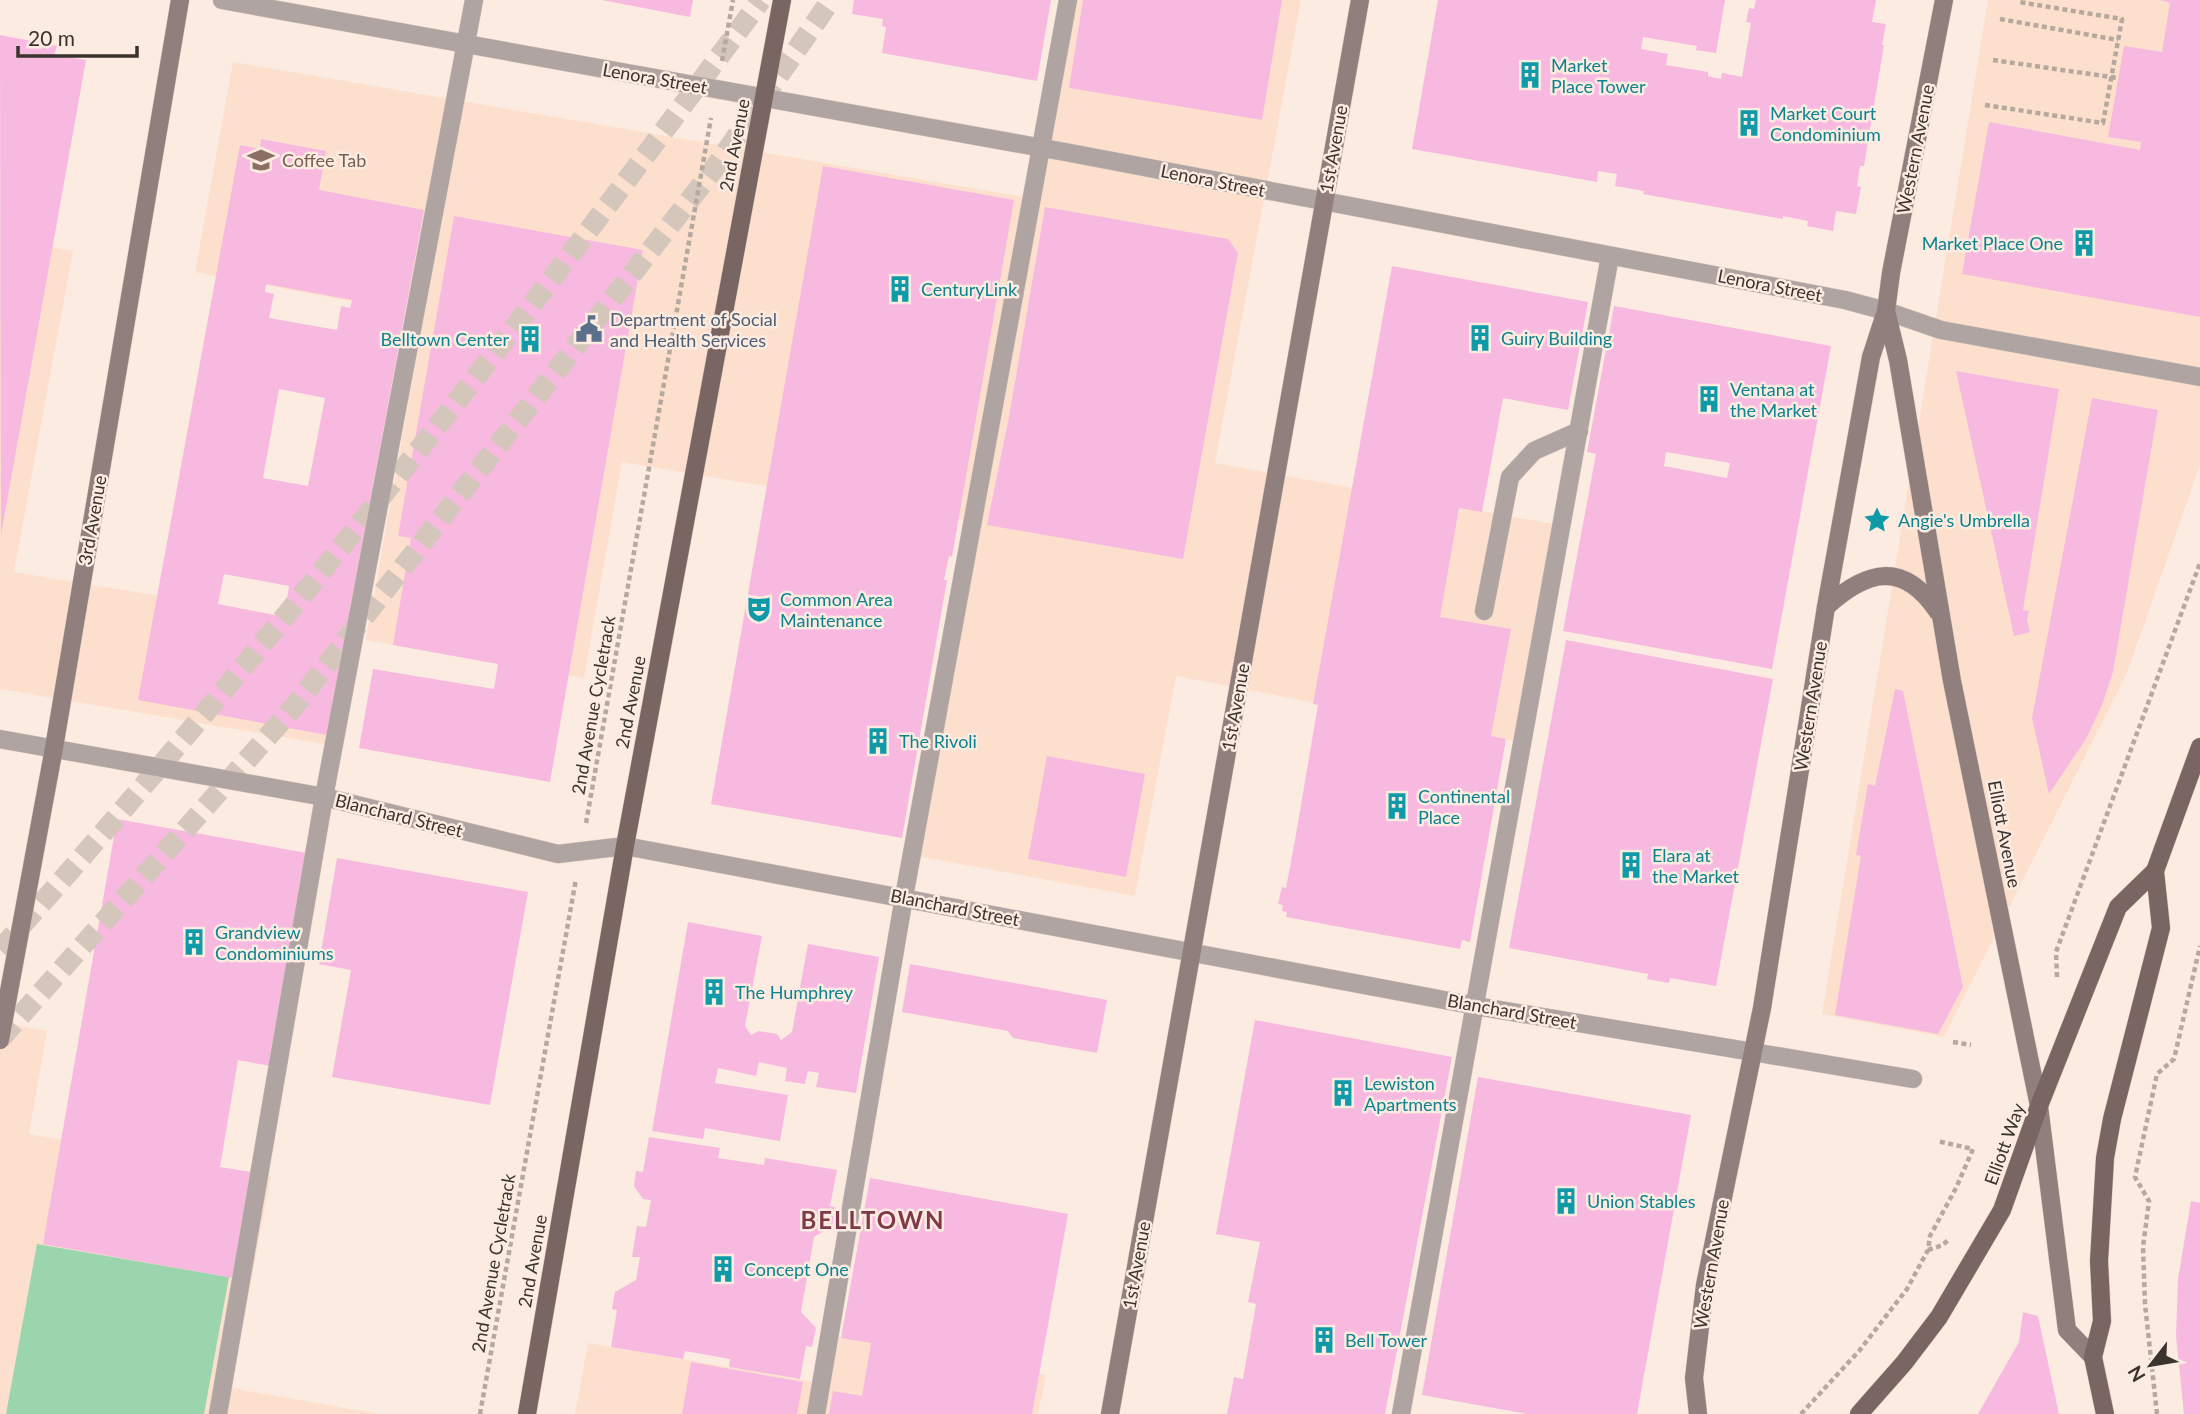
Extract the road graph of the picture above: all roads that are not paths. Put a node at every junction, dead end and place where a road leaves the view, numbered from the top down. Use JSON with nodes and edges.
{"nodes":[{"id":1,"x":180,"y":0,"type":"edge"},
{"id":2,"x":222,"y":0,"type":"edge"},
{"id":3,"x":474,"y":0,"type":"edge"},
{"id":4,"x":782,"y":0,"type":"edge"},
{"id":5,"x":1068,"y":0,"type":"edge"},
{"id":6,"x":1360,"y":0,"type":"edge"},
{"id":7,"x":1944,"y":0,"type":"edge"},
{"id":8,"x":467,"y":44,"type":"junction"},
{"id":9,"x":765,"y":99,"type":"junction"},
{"id":10,"x":1042,"y":147,"type":"junction"},
{"id":11,"x":1324,"y":201,"type":"junction"},
{"id":12,"x":1611,"y":256,"type":"junction"},
{"id":13,"x":1886,"y":311,"type":"junction"},
{"id":14,"x":2200,"y":377,"type":"edge"},
{"id":15,"x":1579,"y":431,"type":"junction"},
{"id":16,"x":1826,"y":607,"type":"junction"},
{"id":17,"x":1484,"y":611,"type":"dead end"},
{"id":18,"x":1940,"y":615,"type":"junction"},
{"id":19,"x":0,"y":739,"type":"edge"},
{"id":20,"x":2200,"y":747,"type":"edge"},
{"id":21,"x":54,"y":748,"type":"junction"},
{"id":22,"x":324,"y":797,"type":"junction"},
{"id":23,"x":625,"y":846,"type":"junction"},
{"id":24,"x":2155,"y":871,"type":"junction"},
{"id":25,"x":904,"y":897,"type":"junction"},
{"id":26,"x":1192,"y":952,"type":"junction"},
{"id":27,"x":1476,"y":1006,"type":"junction"},
{"id":28,"x":0,"y":1040,"type":"edge"},
{"id":29,"x":1753,"y":1052,"type":"junction"},
{"id":30,"x":1913,"y":1079,"type":"dead end"},
{"id":31,"x":2039,"y":1106,"type":"junction"},
{"id":32,"x":2093,"y":1357,"type":"junction"},
{"id":33,"x":218,"y":1414,"type":"edge"},
{"id":34,"x":527,"y":1414,"type":"edge"},
{"id":35,"x":817,"y":1414,"type":"edge"},
{"id":36,"x":1110,"y":1414,"type":"edge"},
{"id":37,"x":1401,"y":1414,"type":"edge"},
{"id":38,"x":1698,"y":1414,"type":"edge"},
{"id":39,"x":1859,"y":1414,"type":"edge"},
{"id":40,"x":2105,"y":1414,"type":"edge"}],
"edges":[{"from":1,"to":21,"type":"main road","name":"3rd Avenue"},
{"from":2,"to":8,"type":"street","name":"Lenora Street"},
{"from":3,"to":8,"type":"street"},
{"from":4,"to":9,"type":"main road","name":"2nd Avenue"},
{"from":5,"to":10,"type":"street"},
{"from":6,"to":11,"type":"main road","name":"1st Avenue"},
{"from":7,"to":13,"type":"main road","name":"Western Avenue"},
{"from":8,"to":9,"type":"street","name":"Lenora Street"},
{"from":8,"to":22,"type":"street"},
{"from":9,"to":10,"type":"street","name":"Lenora Street"},
{"from":9,"to":23,"type":"main road","name":"2nd Avenue"},
{"from":10,"to":11,"type":"street","name":"Lenora Street"},
{"from":10,"to":25,"type":"street"},
{"from":11,"to":12,"type":"street","name":"Lenora Street"},
{"from":11,"to":26,"type":"main road","name":"1st Avenue"},
{"from":12,"to":13,"type":"street","name":"Lenora Street"},
{"from":12,"to":15,"type":"street"},
{"from":13,"to":14,"type":"street","name":"Lenora Street"},
{"from":13,"to":16,"type":"main road","name":"Western Avenue"},
{"from":13,"to":18,"type":"main road","name":"Elliott Avenue"},
{"from":15,"to":17,"type":"street"},
{"from":15,"to":27,"type":"street"},
{"from":16,"to":18,"type":"main road"},
{"from":16,"to":29,"type":"main road","name":"Western Avenue"},
{"from":18,"to":31,"type":"main road","name":"Elliott Avenue"},
{"from":19,"to":21,"type":"street","name":"Blanchard Street"},
{"from":20,"to":24,"type":"main road","name":"Elliott Way"},
{"from":21,"to":22,"type":"street","name":"Blanchard Street"},
{"from":21,"to":28,"type":"main road","name":"3rd Avenue"},
{"from":22,"to":23,"type":"street","name":"Blanchard Street"},
{"from":22,"to":33,"type":"street"},
{"from":23,"to":25,"type":"street","name":"Blanchard Street"},
{"from":23,"to":34,"type":"main road","name":"2nd Avenue"},
{"from":24,"to":31,"type":"main road","name":"Elliott Way"},
{"from":24,"to":32,"type":"main road","name":"Elliott Way"},
{"from":25,"to":26,"type":"street","name":"Blanchard Street"},
{"from":25,"to":35,"type":"street"},
{"from":26,"to":27,"type":"street","name":"Blanchard Street"},
{"from":26,"to":36,"type":"main road","name":"1st Avenue"},
{"from":27,"to":29,"type":"street","name":"Blanchard Street"},
{"from":27,"to":37,"type":"street"},
{"from":29,"to":30,"type":"street","name":"Blanchard Street"},
{"from":29,"to":38,"type":"main road","name":"Western Avenue"},
{"from":31,"to":32,"type":"main road","name":"Elliott Avenue"},
{"from":31,"to":39,"type":"main road","name":"Elliott Way"},
{"from":32,"to":40,"type":"main road"}]}
